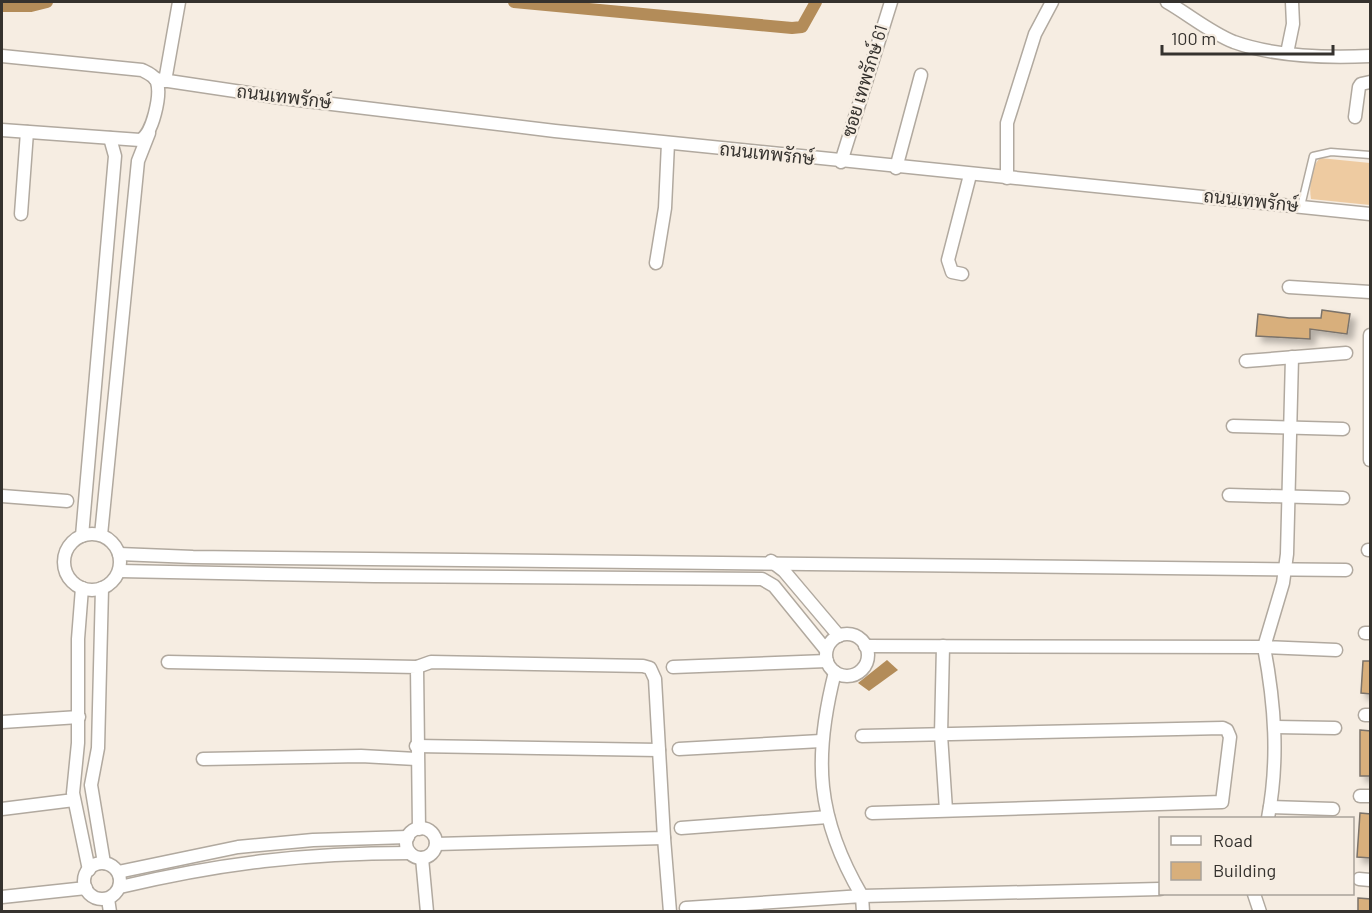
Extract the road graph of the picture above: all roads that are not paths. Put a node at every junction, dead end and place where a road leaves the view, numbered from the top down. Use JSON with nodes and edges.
{"nodes":[{"id":1,"x":179,"y":2,"type":"edge"},
{"id":2,"x":891,"y":2,"type":"edge"},
{"id":3,"x":1052,"y":2,"type":"edge"},
{"id":4,"x":1167,"y":2,"type":"edge"},
{"id":5,"x":1292,"y":2,"type":"edge"},
{"id":6,"x":1287,"y":53,"type":"junction"},
{"id":7,"x":2,"y":56,"type":"edge"},
{"id":8,"x":1371,"y":56,"type":"edge"},
{"id":9,"x":921,"y":75,"type":"dead end"},
{"id":10,"x":160,"y":80,"type":"junction"},
{"id":11,"x":1371,"y":82,"type":"edge"},
{"id":12,"x":1355,"y":117,"type":"dead end"},
{"id":13,"x":2,"y":130,"type":"edge"},
{"id":14,"x":27,"y":132,"type":"junction"},
{"id":15,"x":149,"y":133,"type":"junction"},
{"id":16,"x":110,"y":138,"type":"junction"},
{"id":17,"x":668,"y":143,"type":"junction"},
{"id":18,"x":1371,"y":155,"type":"edge"},
{"id":19,"x":841,"y":162,"type":"junction"},
{"id":20,"x":896,"y":168,"type":"junction"},
{"id":21,"x":970,"y":175,"type":"junction"},
{"id":22,"x":1007,"y":178,"type":"junction"},
{"id":23,"x":1301,"y":206,"type":"junction"},
{"id":24,"x":21,"y":214,"type":"dead end"},
{"id":25,"x":1371,"y":214,"type":"edge"},
{"id":26,"x":106,"y":244,"type":"junction"},
{"id":27,"x":128,"y":247,"type":"junction"},
{"id":28,"x":656,"y":263,"type":"dead end"},
{"id":29,"x":962,"y":274,"type":"dead end"},
{"id":30,"x":1289,"y":287,"type":"dead end"},
{"id":31,"x":1371,"y":292,"type":"edge"},
{"id":32,"x":1371,"y":335,"type":"edge"},
{"id":33,"x":1346,"y":353,"type":"dead end"},
{"id":34,"x":1292,"y":357,"type":"junction"},
{"id":35,"x":1246,"y":361,"type":"dead end"},
{"id":36,"x":1370,"y":385,"type":"edge"},
{"id":37,"x":1233,"y":426,"type":"dead end"},
{"id":38,"x":1290,"y":428,"type":"junction"},
{"id":39,"x":1343,"y":429,"type":"dead end"},
{"id":40,"x":1371,"y":460,"type":"edge"},
{"id":41,"x":1228,"y":495,"type":"dead end"},
{"id":42,"x":2,"y":496,"type":"edge"},
{"id":43,"x":1288,"y":496,"type":"junction"},
{"id":44,"x":1343,"y":498,"type":"dead end"},
{"id":45,"x":67,"y":501,"type":"dead end"},
{"id":46,"x":101,"y":535,"type":"junction"},
{"id":47,"x":82,"y":536,"type":"junction"},
{"id":48,"x":119,"y":554,"type":"junction"},
{"id":49,"x":193,"y":557,"type":"junction"},
{"id":50,"x":374,"y":559,"type":"junction"},
{"id":51,"x":771,"y":561,"type":"junction"},
{"id":52,"x":1286,"y":569,"type":"junction"},
{"id":53,"x":1346,"y":570,"type":"dead end"},
{"id":54,"x":120,"y":571,"type":"junction"},
{"id":55,"x":192,"y":574,"type":"junction"},
{"id":56,"x":374,"y":576,"type":"junction"},
{"id":57,"x":762,"y":579,"type":"junction"},
{"id":58,"x":82,"y":588,"type":"junction"},
{"id":59,"x":102,"y":588,"type":"junction"},
{"id":60,"x":839,"y":636,"type":"junction"},
{"id":61,"x":866,"y":646,"type":"junction"},
{"id":62,"x":943,"y":646,"type":"junction"},
{"id":63,"x":1264,"y":647,"type":"junction"},
{"id":64,"x":1336,"y":650,"type":"dead end"},
{"id":65,"x":827,"y":655,"type":"junction"},
{"id":66,"x":168,"y":662,"type":"dead end"},
{"id":67,"x":417,"y":667,"type":"junction"},
{"id":68,"x":673,"y":667,"type":"dead end"},
{"id":69,"x":836,"y":672,"type":"junction"},
{"id":70,"x":79,"y":717,"type":"junction"},
{"id":71,"x":2,"y":722,"type":"edge"},
{"id":72,"x":1276,"y":727,"type":"junction"},
{"id":73,"x":1335,"y":728,"type":"dead end"},
{"id":74,"x":941,"y":735,"type":"junction"},
{"id":75,"x":862,"y":736,"type":"dead end"},
{"id":76,"x":821,"y":741,"type":"junction"},
{"id":77,"x":416,"y":746,"type":"junction"},
{"id":78,"x":679,"y":749,"type":"dead end"},
{"id":79,"x":659,"y":750,"type":"junction"},
{"id":80,"x":203,"y":759,"type":"dead end"},
{"id":81,"x":416,"y":759,"type":"junction"},
{"id":82,"x":74,"y":800,"type":"junction"},
{"id":83,"x":2,"y":809,"type":"edge"},
{"id":84,"x":1333,"y":809,"type":"dead end"},
{"id":85,"x":946,"y":810,"type":"junction"},
{"id":86,"x":872,"y":813,"type":"dead end"},
{"id":87,"x":1269,"y":813,"type":"edge"},
{"id":88,"x":828,"y":817,"type":"junction"},
{"id":89,"x":681,"y":828,"type":"dead end"},
{"id":90,"x":419,"y":829,"type":"junction"},
{"id":91,"x":408,"y":837,"type":"junction"},
{"id":92,"x":664,"y":838,"type":"junction"},
{"id":93,"x":436,"y":844,"type":"junction"},
{"id":94,"x":416,"y":856,"type":"junction"},
{"id":95,"x":104,"y":863,"type":"junction"},
{"id":96,"x":89,"y":870,"type":"junction"},
{"id":97,"x":118,"y":872,"type":"junction"},
{"id":98,"x":120,"y":887,"type":"junction"},
{"id":99,"x":86,"y":888,"type":"junction"},
{"id":100,"x":1159,"y":889,"type":"edge"},
{"id":101,"x":1254,"y":895,"type":"edge"},
{"id":102,"x":862,"y":896,"type":"junction"},
{"id":103,"x":2,"y":897,"type":"edge"},
{"id":104,"x":109,"y":905,"type":"edge"},
{"id":105,"x":686,"y":908,"type":"dead end"},
{"id":106,"x":427,"y":912,"type":"edge"},
{"id":107,"x":670,"y":912,"type":"edge"},
{"id":108,"x":863,"y":912,"type":"edge"},
{"id":109,"x":1260,"y":912,"type":"edge"}],
"edges":[{"from":1,"to":10,"type":"street"},
{"from":2,"to":19,"type":"street","name":"ซอย เทพรักษ์ 61"},
{"from":3,"to":22,"type":"street"},
{"from":4,"to":6,"type":"street"},
{"from":5,"to":6,"type":"street"},
{"from":6,"to":8,"type":"street"},
{"from":7,"to":10,"type":"street","name":"ถนนเทพรักษ์"},
{"from":9,"to":20,"type":"street"},
{"from":10,"to":15,"type":"street"},
{"from":10,"to":17,"type":"street","name":"ถนนเทพรักษ์"},
{"from":11,"to":12,"type":"street"},
{"from":13,"to":14,"type":"street"},
{"from":14,"to":16,"type":"street"},
{"from":14,"to":24,"type":"street"},
{"from":15,"to":16,"type":"street"},
{"from":15,"to":27,"type":"street"},
{"from":16,"to":26,"type":"street"},
{"from":17,"to":19,"type":"street","name":"ถนนเทพรักษ์"},
{"from":17,"to":28,"type":"street"},
{"from":18,"to":23,"type":"lane"},
{"from":19,"to":20,"type":"street","name":"ถนนเทพรักษ์"},
{"from":20,"to":21,"type":"street","name":"ถนนเทพรักษ์"},
{"from":21,"to":22,"type":"street","name":"ถนนเทพรักษ์"},
{"from":21,"to":29,"type":"street"},
{"from":22,"to":23,"type":"street","name":"ถนนเทพรักษ์"},
{"from":23,"to":25,"type":"street","name":"ถนนเทพรักษ์"},
{"from":26,"to":27,"type":"street"},
{"from":26,"to":47,"type":"street"},
{"from":27,"to":46,"type":"street"},
{"from":30,"to":31,"type":"street"},
{"from":32,"to":36,"type":"street"},
{"from":33,"to":34,"type":"street"},
{"from":34,"to":35,"type":"street"},
{"from":34,"to":38,"type":"street"},
{"from":36,"to":40,"type":"street"},
{"from":37,"to":38,"type":"street"},
{"from":38,"to":39,"type":"street"},
{"from":38,"to":43,"type":"street"},
{"from":41,"to":43,"type":"street"},
{"from":42,"to":45,"type":"street"},
{"from":43,"to":44,"type":"street"},
{"from":43,"to":52,"type":"street"},
{"from":46,"to":47,"type":"street"},
{"from":46,"to":48,"type":"street"},
{"from":47,"to":58,"type":"street"},
{"from":48,"to":49,"type":"street"},
{"from":48,"to":54,"type":"street"},
{"from":49,"to":50,"type":"street"},
{"from":49,"to":55,"type":"street"},
{"from":50,"to":51,"type":"street"},
{"from":50,"to":56,"type":"street"},
{"from":51,"to":52,"type":"street"},
{"from":51,"to":57,"type":"street"},
{"from":51,"to":60,"type":"street"},
{"from":52,"to":53,"type":"street"},
{"from":52,"to":63,"type":"street"},
{"from":54,"to":55,"type":"street"},
{"from":54,"to":59,"type":"street"},
{"from":55,"to":56,"type":"street"},
{"from":56,"to":57,"type":"street"},
{"from":57,"to":65,"type":"street"},
{"from":58,"to":59,"type":"street"},
{"from":58,"to":70,"type":"street"},
{"from":59,"to":95,"type":"street"},
{"from":60,"to":61,"type":"street"},
{"from":60,"to":65,"type":"street"},
{"from":61,"to":62,"type":"street"},
{"from":61,"to":69,"type":"street"},
{"from":62,"to":63,"type":"street"},
{"from":62,"to":74,"type":"street"},
{"from":63,"to":64,"type":"street"},
{"from":63,"to":72,"type":"street"},
{"from":65,"to":68,"type":"street"},
{"from":65,"to":69,"type":"street"},
{"from":66,"to":67,"type":"street"},
{"from":67,"to":77,"type":"street"},
{"from":67,"to":79,"type":"street"},
{"from":69,"to":76,"type":"street"},
{"from":70,"to":71,"type":"street"},
{"from":70,"to":82,"type":"street"},
{"from":72,"to":73,"type":"street"},
{"from":72,"to":87,"type":"street"},
{"from":74,"to":75,"type":"street"},
{"from":74,"to":85,"type":"street"},
{"from":74,"to":85,"type":"street"},
{"from":76,"to":78,"type":"street"},
{"from":76,"to":88,"type":"street"},
{"from":77,"to":79,"type":"street"},
{"from":77,"to":81,"type":"street"},
{"from":79,"to":92,"type":"street"},
{"from":80,"to":81,"type":"street"},
{"from":81,"to":90,"type":"street"},
{"from":82,"to":83,"type":"street"},
{"from":82,"to":96,"type":"street"},
{"from":84,"to":87,"type":"street"},
{"from":85,"to":86,"type":"street"},
{"from":88,"to":89,"type":"street"},
{"from":88,"to":102,"type":"street"},
{"from":90,"to":91,"type":"street"},
{"from":90,"to":93,"type":"street"},
{"from":91,"to":94,"type":"street"},
{"from":91,"to":97,"type":"street"},
{"from":92,"to":93,"type":"street"},
{"from":92,"to":107,"type":"street"},
{"from":93,"to":94,"type":"street"},
{"from":94,"to":98,"type":"street"},
{"from":94,"to":106,"type":"street"},
{"from":95,"to":96,"type":"street"},
{"from":95,"to":97,"type":"street"},
{"from":96,"to":99,"type":"street"},
{"from":97,"to":98,"type":"street"},
{"from":98,"to":104,"type":"street"},
{"from":99,"to":103,"type":"street"},
{"from":99,"to":104,"type":"street"},
{"from":100,"to":102,"type":"street"},
{"from":101,"to":109,"type":"street"},
{"from":102,"to":105,"type":"street"},
{"from":102,"to":108,"type":"street"}]}
